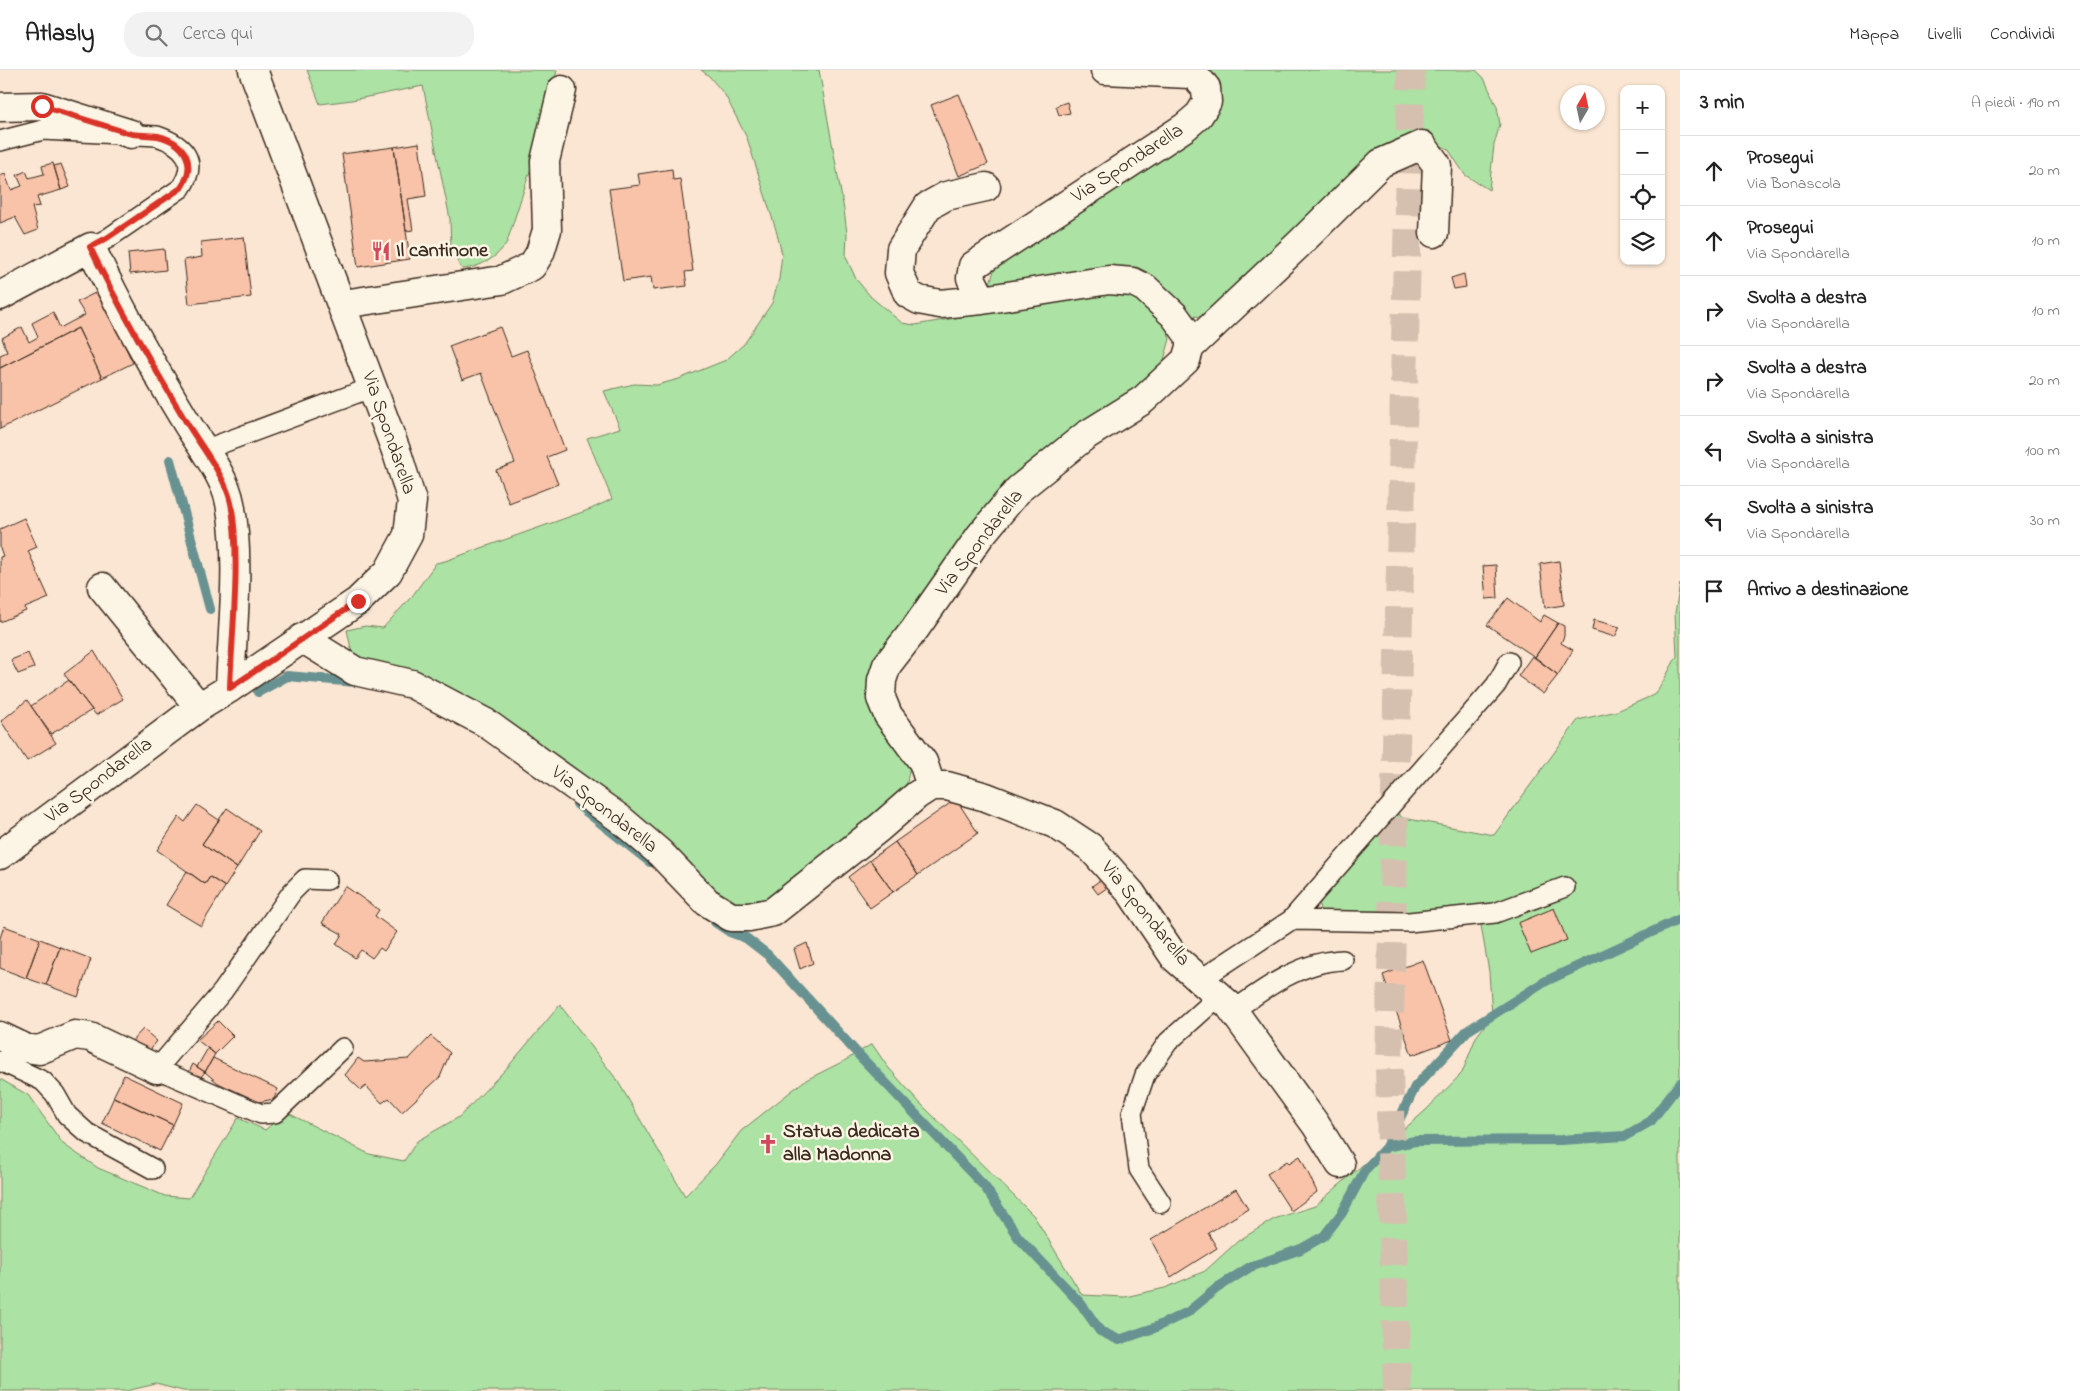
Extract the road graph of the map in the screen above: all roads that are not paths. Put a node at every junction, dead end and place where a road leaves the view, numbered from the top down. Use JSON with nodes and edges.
{"nodes":[{"id":1,"x":253,"y":70,"type":"edge"},
{"id":2,"x":1105,"y":70,"type":"edge"},
{"id":3,"x":562,"y":90,"type":"dead end"},
{"id":4,"x":0,"y":107,"type":"edge"},
{"id":5,"x":131,"y":134,"type":"junction"},
{"id":6,"x":0,"y":141,"type":"edge"},
{"id":7,"x":986,"y":187,"type":"dead end"},
{"id":8,"x":1434,"y":233,"type":"dead end"},
{"id":9,"x":90,"y":247,"type":"junction"},
{"id":10,"x":0,"y":296,"type":"edge"},
{"id":11,"x":982,"y":300,"type":"junction"},
{"id":12,"x":343,"y":304,"type":"junction"},
{"id":13,"x":1190,"y":347,"type":"junction"},
{"id":14,"x":373,"y":387,"type":"junction"},
{"id":15,"x":204,"y":450,"type":"junction"},
{"id":16,"x":102,"y":587,"type":"dead end"},
{"id":17,"x":302,"y":638,"type":"junction"},
{"id":18,"x":1509,"y":662,"type":"dead end"},
{"id":19,"x":230,"y":688,"type":"junction"},
{"id":20,"x":198,"y":707,"type":"junction"},
{"id":21,"x":931,"y":786,"type":"junction"},
{"id":22,"x":0,"y":856,"type":"edge"},
{"id":23,"x":327,"y":880,"type":"dead end"},
{"id":24,"x":1565,"y":888,"type":"dead end"},
{"id":25,"x":1291,"y":920,"type":"junction"},
{"id":26,"x":1343,"y":960,"type":"dead end"},
{"id":27,"x":1217,"y":996,"type":"junction"},
{"id":28,"x":0,"y":1036,"type":"edge"},
{"id":29,"x":343,"y":1048,"type":"dead end"},
{"id":30,"x":0,"y":1061,"type":"edge"},
{"id":31,"x":157,"y":1069,"type":"junction"},
{"id":32,"x":1340,"y":1164,"type":"dead end"},
{"id":33,"x":153,"y":1169,"type":"dead end"},
{"id":34,"x":1161,"y":1203,"type":"dead end"}],
"edges":[{"from":1,"to":12,"type":"street","name":"Via Spondarella"},
{"from":2,"to":11,"type":"street","name":"Via Spondarella"},
{"from":3,"to":12,"type":"street"},
{"from":4,"to":5,"type":"street"},
{"from":5,"to":6,"type":"lane"},
{"from":5,"to":9,"type":"lane"},
{"from":7,"to":11,"type":"street"},
{"from":8,"to":13,"type":"street","name":"Via Spondarella"},
{"from":9,"to":10,"type":"street"},
{"from":9,"to":15,"type":"street"},
{"from":11,"to":13,"type":"street"},
{"from":12,"to":14,"type":"street","name":"Via Spondarella"},
{"from":13,"to":21,"type":"street","name":"Via Spondarella"},
{"from":14,"to":15,"type":"lane"},
{"from":14,"to":17,"type":"street","name":"Via Spondarella"},
{"from":15,"to":19,"type":"street"},
{"from":16,"to":20,"type":"street"},
{"from":17,"to":19,"type":"street","name":"Via Spondarella"},
{"from":17,"to":21,"type":"street","name":"Via Spondarella"},
{"from":18,"to":25,"type":"lane"},
{"from":19,"to":20,"type":"street","name":"Via Spondarella"},
{"from":20,"to":22,"type":"street","name":"Via Spondarella"},
{"from":21,"to":27,"type":"street","name":"Via Spondarella"},
{"from":23,"to":31,"type":"lane"},
{"from":24,"to":25,"type":"lane"},
{"from":25,"to":27,"type":"lane"},
{"from":26,"to":27,"type":"lane"},
{"from":27,"to":32,"type":"street","name":"Via Spondarella"},
{"from":27,"to":34,"type":"lane"},
{"from":28,"to":31,"type":"street"},
{"from":29,"to":31,"type":"lane"},
{"from":30,"to":33,"type":"lane"}]}
